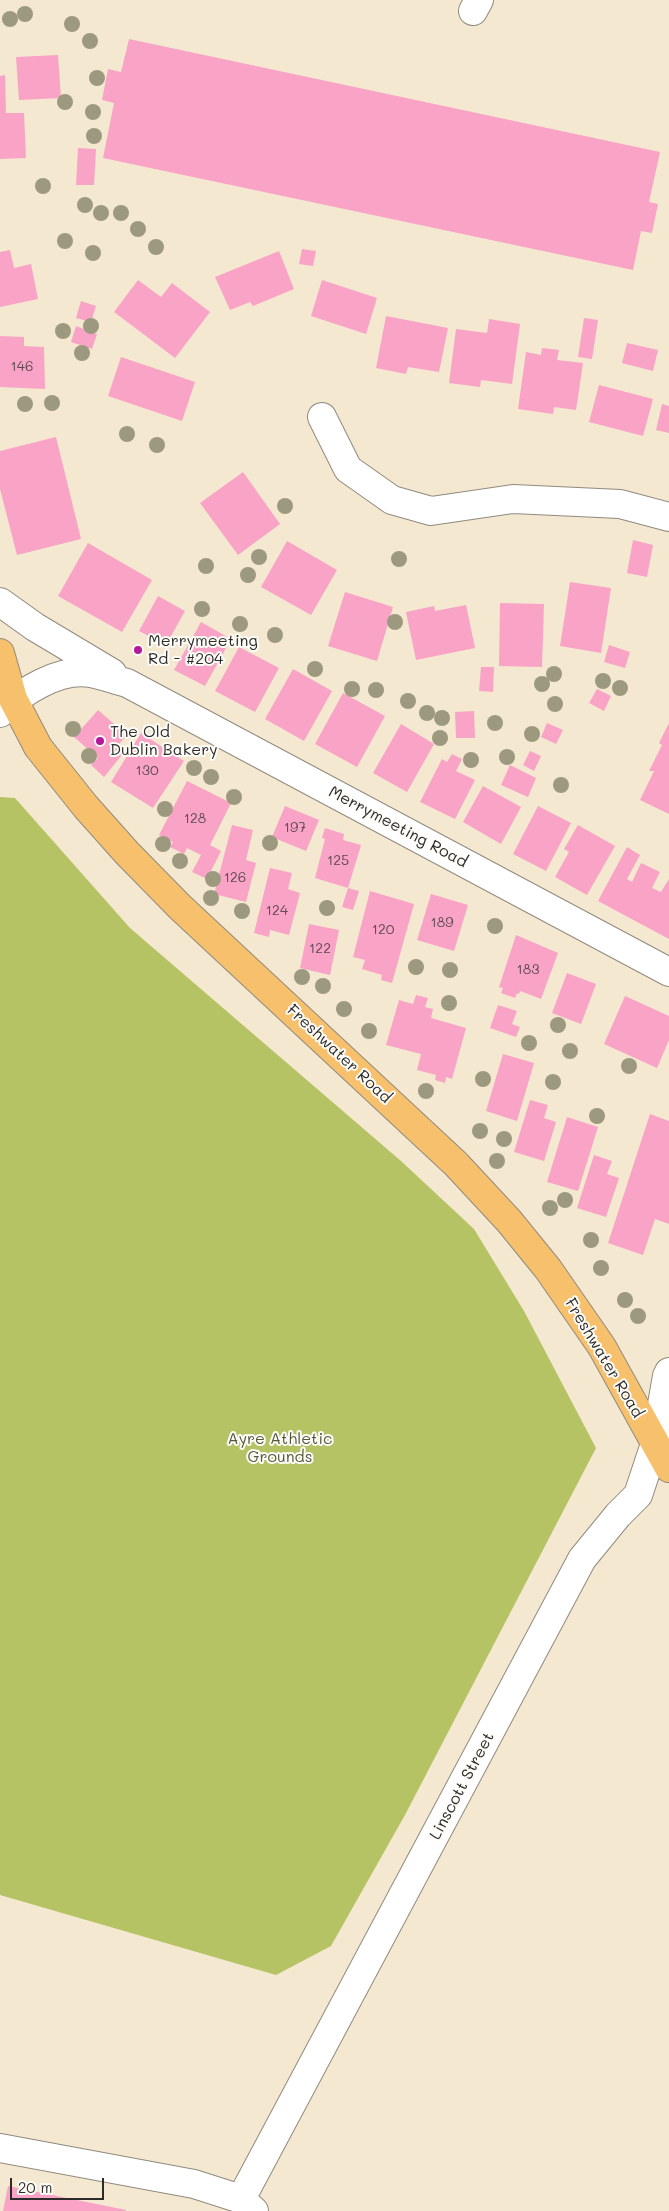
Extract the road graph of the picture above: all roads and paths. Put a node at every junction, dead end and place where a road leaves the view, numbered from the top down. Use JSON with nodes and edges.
{"nodes":[{"id":1,"x":322,"y":417,"type":"dead end"},
{"id":2,"x":669,"y":516,"type":"edge"},
{"id":3,"x":0,"y":602,"type":"edge"},
{"id":4,"x":0,"y":653,"type":"edge"},
{"id":5,"x":127,"y":683,"type":"junction"},
{"id":6,"x":7,"y":706,"type":"edge"},
{"id":7,"x":669,"y":972,"type":"edge"},
{"id":8,"x":669,"y":1372,"type":"edge"},
{"id":9,"x":655,"y":1444,"type":"junction"},
{"id":10,"x":669,"y":1468,"type":"edge"},
{"id":11,"x":0,"y":2148,"type":"edge"},
{"id":12,"x":248,"y":2205,"type":"edge"}],
"edges":[{"from":1,"to":2,"type":"street"},
{"from":3,"to":5,"type":"street","name":"Merrymeeting Road"},
{"from":4,"to":6,"type":"main road","name":"Freshwater Road"},
{"from":5,"to":6,"type":"street","name":"Merrymeeting Road"},
{"from":5,"to":7,"type":"street","name":"Merrymeeting Road"},
{"from":6,"to":9,"type":"main road","name":"Freshwater Road"},
{"from":8,"to":9,"type":"street","name":"Linscott Street"},
{"from":9,"to":10,"type":"main road","name":"Freshwater Road"},
{"from":9,"to":12,"type":"street","name":"Linscott Street"},
{"from":11,"to":12,"type":"street"}]}
